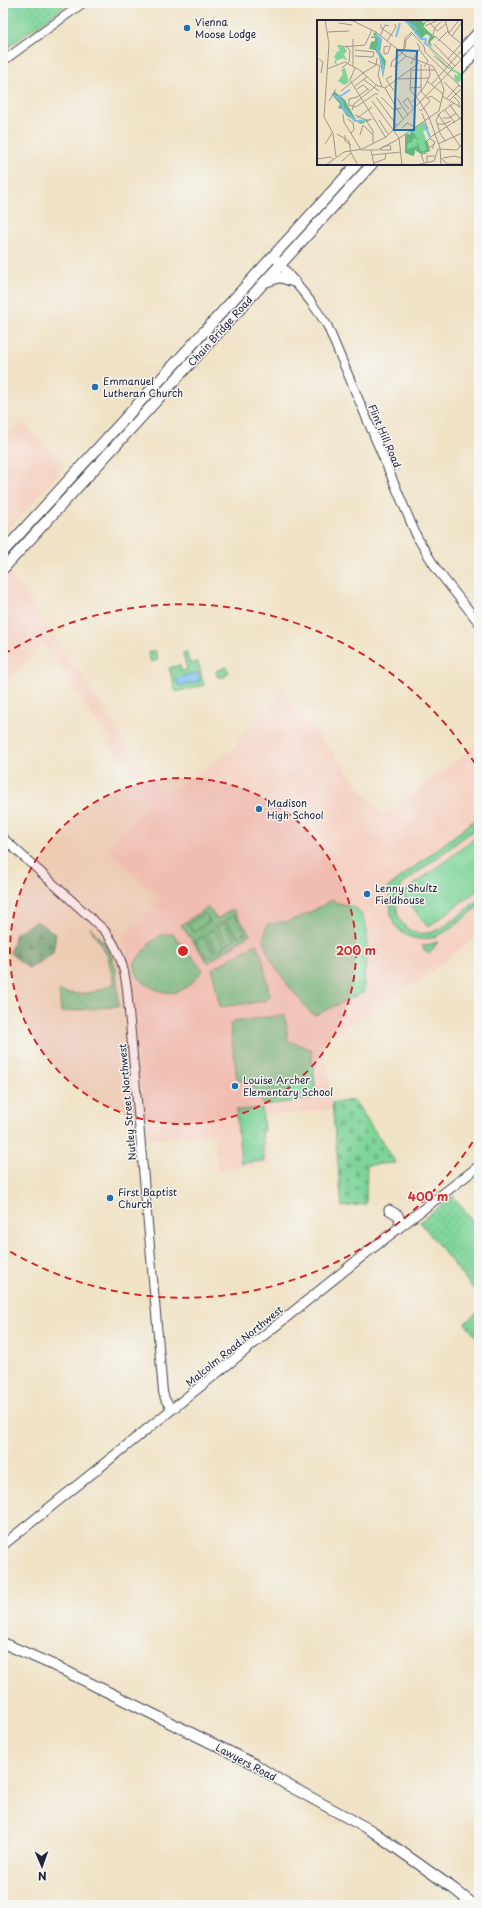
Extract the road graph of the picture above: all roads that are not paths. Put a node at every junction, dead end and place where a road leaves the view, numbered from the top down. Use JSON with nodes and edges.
{"nodes":[{"id":1,"x":83,"y":3,"type":"edge"},
{"id":2,"x":479,"y":32,"type":"edge"},
{"id":3,"x":479,"y":48,"type":"edge"},
{"id":4,"x":462,"y":50,"type":"edge"},
{"id":5,"x":3,"y":61,"type":"edge"},
{"id":6,"x":462,"y":67,"type":"edge"},
{"id":7,"x":356,"y":165,"type":"edge"},
{"id":8,"x":371,"y":165,"type":"edge"},
{"id":9,"x":273,"y":256,"type":"junction"},
{"id":10,"x":281,"y":264,"type":"junction"},
{"id":11,"x":295,"y":282,"type":"junction"},
{"id":12,"x":264,"y":283,"type":"junction"},
{"id":13,"x":3,"y":552,"type":"edge"},
{"id":14,"x":3,"y":569,"type":"edge"},
{"id":15,"x":479,"y":624,"type":"edge"},
{"id":16,"x":3,"y":838,"type":"edge"},
{"id":17,"x":479,"y":1166,"type":"edge"},
{"id":18,"x":389,"y":1210,"type":"dead end"},
{"id":19,"x":398,"y":1229,"type":"junction"},
{"id":20,"x":172,"y":1410,"type":"junction"},
{"id":21,"x":3,"y":1545,"type":"edge"},
{"id":22,"x":3,"y":1643,"type":"edge"},
{"id":23,"x":474,"y":1905,"type":"edge"}],
"edges":[{"from":1,"to":5,"type":"street"},
{"from":2,"to":4,"type":"main road"},
{"from":3,"to":6,"type":"main road"},
{"from":7,"to":9,"type":"main road","name":"Chain Bridge Road"},
{"from":8,"to":10,"type":"main road","name":"Chain Bridge Road"},
{"from":9,"to":10,"type":"street","name":"Flint Hill Road"},
{"from":9,"to":13,"type":"main road","name":"Chain Bridge Road"},
{"from":10,"to":11,"type":"street","name":"Flint Hill Road"},
{"from":10,"to":12,"type":"main road","name":"Chain Bridge Road"},
{"from":11,"to":12,"type":"main road"},
{"from":11,"to":15,"type":"street","name":"Flint Hill Road"},
{"from":12,"to":14,"type":"main road","name":"Chain Bridge Road"},
{"from":16,"to":20,"type":"street","name":"Nutley Street Northwest"},
{"from":17,"to":19,"type":"main road","name":"Malcolm Road Northwest"},
{"from":18,"to":19,"type":"main road"},
{"from":19,"to":20,"type":"main road","name":"Malcolm Road Northwest"},
{"from":20,"to":21,"type":"main road","name":"Malcolm Road Northwest"},
{"from":22,"to":23,"type":"main road","name":"Lawyers Road"}]}
